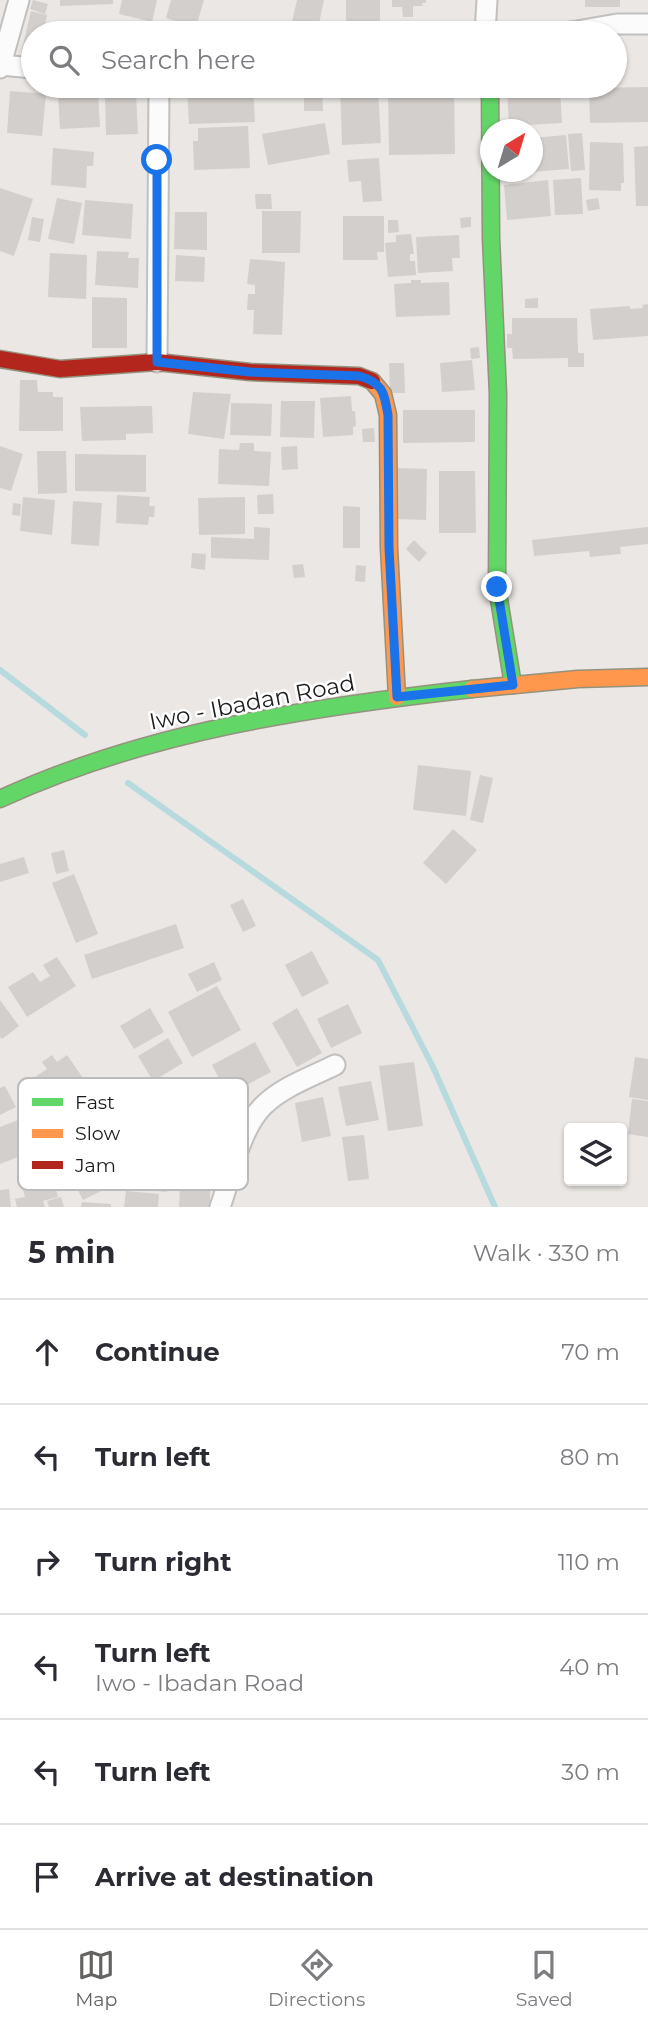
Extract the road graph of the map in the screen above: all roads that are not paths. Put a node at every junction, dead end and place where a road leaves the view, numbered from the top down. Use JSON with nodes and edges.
{"nodes":[{"id":1,"x":487,"y":0,"type":"edge"},
{"id":2,"x":16,"y":1,"type":"edge"},
{"id":3,"x":486,"y":21,"type":"edge"},
{"id":4,"x":627,"y":24,"type":"edge"},
{"id":5,"x":648,"y":24,"type":"edge"},
{"id":6,"x":1,"y":66,"type":"edge"},
{"id":7,"x":21,"y":67,"type":"edge"},
{"id":8,"x":159,"y":98,"type":"edge"},
{"id":9,"x":490,"y":98,"type":"edge"},
{"id":10,"x":0,"y":359,"type":"edge"},
{"id":11,"x":157,"y":362,"type":"junction"},
{"id":12,"x":648,"y":677,"type":"edge"},
{"id":13,"x":513,"y":685,"type":"junction"},
{"id":14,"x":397,"y":697,"type":"junction"},
{"id":15,"x":0,"y":799,"type":"edge"},
{"id":16,"x":335,"y":1065,"type":"dead end"},
{"id":17,"x":248,"y":1130,"type":"edge"},
{"id":18,"x":226,"y":1190,"type":"edge"},
{"id":19,"x":220,"y":1207,"type":"edge"}],
"edges":[{"from":1,"to":3,"type":"street"},
{"from":2,"to":6,"type":"street"},
{"from":4,"to":5,"type":"street"},
{"from":6,"to":7,"type":"street"},
{"from":8,"to":11,"type":"street"},
{"from":9,"to":13,"type":"street"},
{"from":10,"to":11,"type":"street"},
{"from":11,"to":14,"type":"street"},
{"from":12,"to":13,"type":"street","name":"Iwo - Ibadan Road"},
{"from":13,"to":14,"type":"street","name":"Iwo - Ibadan Road"},
{"from":14,"to":15,"type":"street","name":"Iwo - Ibadan Road"},
{"from":16,"to":17,"type":"street"},
{"from":18,"to":19,"type":"street"}]}
